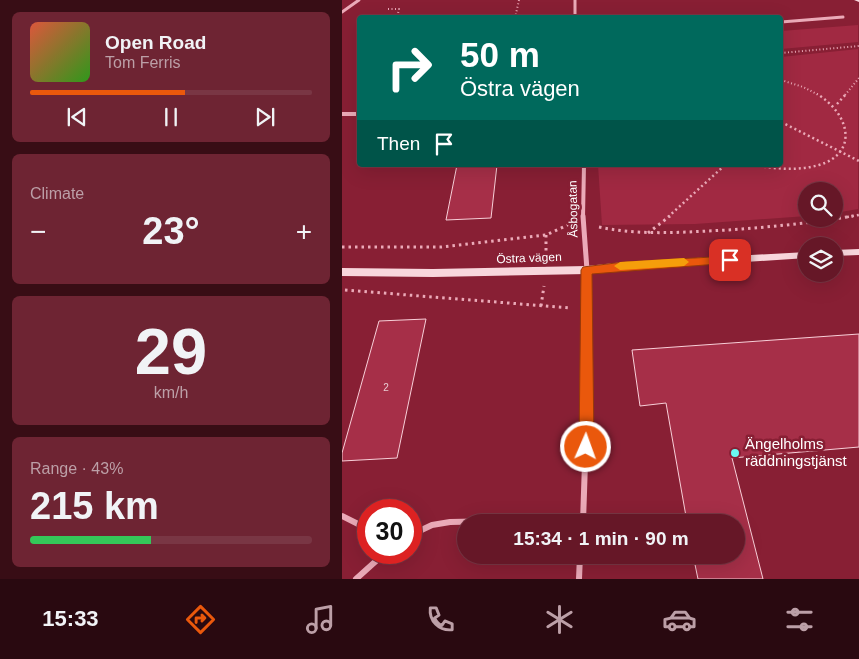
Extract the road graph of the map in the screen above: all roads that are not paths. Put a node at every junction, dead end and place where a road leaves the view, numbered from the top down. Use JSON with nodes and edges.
{"nodes":[{"id":1,"x":359,"y":0,"type":"edge"},
{"id":2,"x":575,"y":0,"type":"edge"},
{"id":3,"x":342,"y":12,"type":"edge"},
{"id":4,"x":575,"y":15,"type":"edge"},
{"id":5,"x":843,"y":17,"type":"dead end"},
{"id":6,"x":783,"y":22,"type":"edge"},
{"id":7,"x":342,"y":114,"type":"edge"},
{"id":8,"x":357,"y":114,"type":"edge"},
{"id":9,"x":584,"y":167,"type":"edge"},
{"id":10,"x":858,"y":252,"type":"edge"},
{"id":11,"x":843,"y":253,"type":"edge"},
{"id":12,"x":798,"y":256,"type":"edge"},
{"id":13,"x":586,"y":270,"type":"junction"},
{"id":14,"x":342,"y":272,"type":"edge"},
{"id":15,"x":583,"y":514,"type":"edge"},
{"id":16,"x":342,"y":516,"type":"edge"},
{"id":17,"x":457,"y":522,"type":"edge"},
{"id":18,"x":357,"y":524,"type":"edge"},
{"id":19,"x":422,"y":530,"type":"edge"},
{"id":20,"x":373,"y":564,"type":"edge"},
{"id":21,"x":580,"y":564,"type":"edge"},
{"id":22,"x":356,"y":579,"type":"edge"},
{"id":23,"x":579,"y":579,"type":"edge"}],
"edges":[{"from":1,"to":3,"type":"street"},
{"from":2,"to":4,"type":"street"},
{"from":5,"to":6,"type":"street"},
{"from":7,"to":8,"type":"street"},
{"from":9,"to":13,"type":"street","name":"Åsbogatan"},
{"from":10,"to":11,"type":"main road"},
{"from":12,"to":13,"type":"main road","name":"Östra vägen"},
{"from":13,"to":14,"type":"main road","name":"Östra vägen"},
{"from":13,"to":15,"type":"street","name":"Åsbogatan"},
{"from":16,"to":18,"type":"street"},
{"from":17,"to":19,"type":"street"},
{"from":20,"to":22,"type":"street"},
{"from":21,"to":23,"type":"street"}]}
